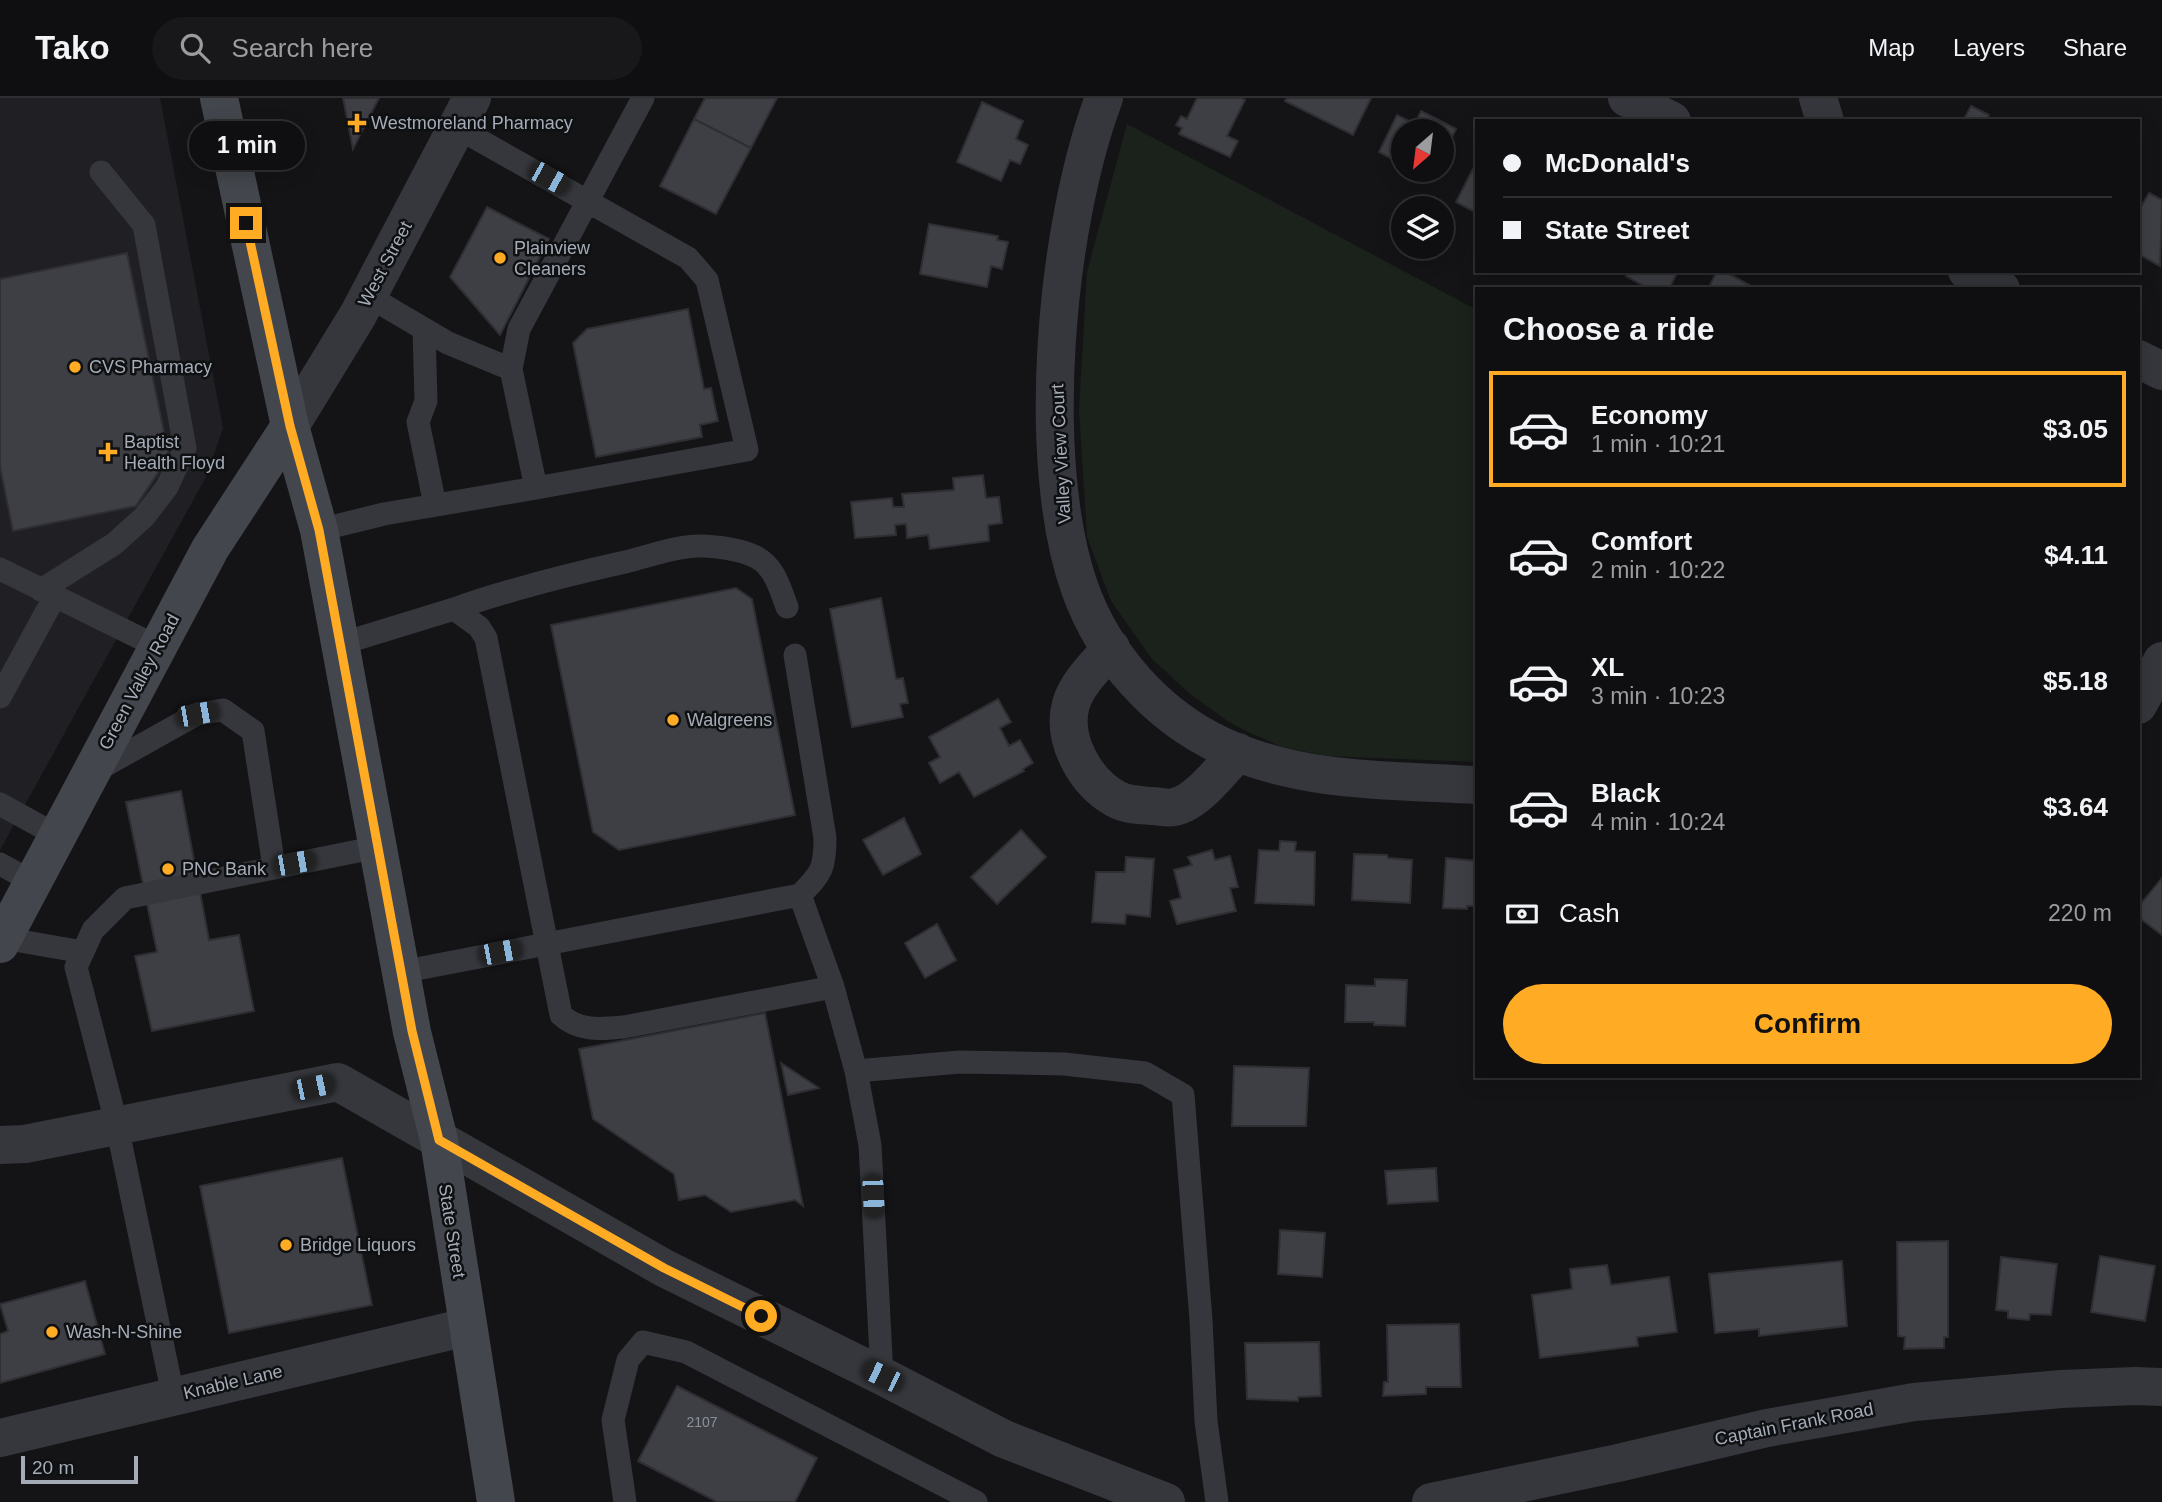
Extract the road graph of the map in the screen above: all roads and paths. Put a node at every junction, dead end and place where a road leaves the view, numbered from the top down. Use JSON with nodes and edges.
{"nodes":[{"id":1,"x":219,"y":98,"type":"edge"},
{"id":2,"x":643,"y":98,"type":"edge"},
{"id":3,"x":1104,"y":98,"type":"edge"},
{"id":4,"x":1627,"y":98,"type":"edge"},
{"id":5,"x":1818,"y":98,"type":"edge"},
{"id":6,"x":464,"y":113,"type":"edge"},
{"id":7,"x":1668,"y":119,"type":"edge"},
{"id":8,"x":1824,"y":119,"type":"edge"},
{"id":9,"x":101,"y":172,"type":"dead end"},
{"id":10,"x":588,"y":200,"type":"junction"},
{"id":11,"x":1971,"y":273,"type":"edge"},
{"id":12,"x":1997,"y":287,"type":"edge"},
{"id":13,"x":368,"y":296,"type":"junction"},
{"id":14,"x":424,"y":329,"type":"junction"},
{"id":15,"x":2140,"y":360,"type":"edge"},
{"id":16,"x":512,"y":369,"type":"junction"},
{"id":17,"x":2162,"y":371,"type":"edge"},
{"id":18,"x":290,"y":426,"type":"junction"},
{"id":19,"x":536,"y":488,"type":"junction"},
{"id":20,"x":435,"y":505,"type":"junction"},
{"id":21,"x":319,"y":530,"type":"junction"},
{"id":22,"x":0,"y":569,"type":"edge"},
{"id":23,"x":48,"y":593,"type":"junction"},
{"id":24,"x":787,"y":607,"type":"dead end"},
{"id":25,"x":454,"y":609,"type":"junction"},
{"id":26,"x":340,"y":644,"type":"junction"},
{"id":27,"x":158,"y":647,"type":"junction"},
{"id":28,"x":1111,"y":648,"type":"junction"},
{"id":29,"x":795,"y":654,"type":"dead end"},
{"id":30,"x":2162,"y":661,"type":"edge"},
{"id":31,"x":0,"y":697,"type":"edge"},
{"id":32,"x":2140,"y":701,"type":"edge"},
{"id":33,"x":1238,"y":752,"type":"junction"},
{"id":34,"x":91,"y":773,"type":"junction"},
{"id":35,"x":1475,"y":785,"type":"edge"},
{"id":36,"x":0,"y":804,"type":"edge"},
{"id":37,"x":58,"y":836,"type":"junction"},
{"id":38,"x":378,"y":847,"type":"junction"},
{"id":39,"x":0,"y":864,"type":"edge"},
{"id":40,"x":274,"y":867,"type":"junction"},
{"id":41,"x":33,"y":882,"type":"junction"},
{"id":42,"x":800,"y":895,"type":"junction"},
{"id":43,"x":2,"y":941,"type":"edge"},
{"id":44,"x":547,"y":943,"type":"junction"},
{"id":45,"x":83,"y":951,"type":"junction"},
{"id":46,"x":401,"y":972,"type":"junction"},
{"id":47,"x":832,"y":987,"type":"junction"},
{"id":48,"x":856,"y":1070,"type":"junction"},
{"id":49,"x":117,"y":1126,"type":"junction"},
{"id":50,"x":439,"y":1140,"type":"junction"},
{"id":51,"x":0,"y":1145,"type":"edge"},
{"id":52,"x":467,"y":1327,"type":"junction"},
{"id":53,"x":882,"y":1376,"type":"junction"},
{"id":54,"x":2162,"y":1387,"type":"edge"},
{"id":55,"x":173,"y":1395,"type":"junction"},
{"id":56,"x":0,"y":1438,"type":"edge"},
{"id":57,"x":1110,"y":1492,"type":"edge"},
{"id":58,"x":496,"y":1502,"type":"edge"},
{"id":59,"x":625,"y":1502,"type":"edge"},
{"id":60,"x":975,"y":1502,"type":"edge"},
{"id":61,"x":1166,"y":1502,"type":"edge"},
{"id":62,"x":1217,"y":1502,"type":"edge"},
{"id":63,"x":1431,"y":1502,"type":"edge"}],
"edges":[{"from":1,"to":18,"type":"main road","name":"State Street"},
{"from":2,"to":10,"type":"lane"},
{"from":3,"to":28,"type":"street","name":"Valley View Court"},
{"from":4,"to":7,"type":"street"},
{"from":5,"to":8,"type":"street"},
{"from":6,"to":10,"type":"lane"},
{"from":6,"to":13,"type":"street","name":"West Street"},
{"from":9,"to":23,"type":"lane"},
{"from":10,"to":16,"type":"lane"},
{"from":10,"to":19,"type":"lane"},
{"from":11,"to":12,"type":"street"},
{"from":13,"to":14,"type":"lane"},
{"from":13,"to":18,"type":"street","name":"West Street"},
{"from":14,"to":16,"type":"lane"},
{"from":14,"to":20,"type":"lane"},
{"from":15,"to":17,"type":"street"},
{"from":16,"to":19,"type":"lane"},
{"from":18,"to":21,"type":"main road","name":"State Street"},
{"from":18,"to":27,"type":"main road","name":"Green Valley Road"},
{"from":19,"to":20,"type":"lane"},
{"from":20,"to":21,"type":"lane"},
{"from":21,"to":26,"type":"main road","name":"State Street"},
{"from":22,"to":23,"type":"lane"},
{"from":23,"to":27,"type":"lane"},
{"from":23,"to":31,"type":"lane"},
{"from":24,"to":25,"type":"lane"},
{"from":25,"to":26,"type":"lane"},
{"from":25,"to":44,"type":"lane"},
{"from":26,"to":38,"type":"main road","name":"State Street"},
{"from":27,"to":34,"type":"main road","name":"Green Valley Road"},
{"from":28,"to":33,"type":"street","name":"Valley View Court"},
{"from":28,"to":33,"type":"street"},
{"from":29,"to":42,"type":"lane"},
{"from":30,"to":32,"type":"street"},
{"from":33,"to":35,"type":"street","name":"Valley View Court"},
{"from":34,"to":37,"type":"main road","name":"Green Valley Road"},
{"from":34,"to":40,"type":"lane"},
{"from":36,"to":37,"type":"lane"},
{"from":37,"to":41,"type":"main road","name":"Green Valley Road"},
{"from":38,"to":40,"type":"lane"},
{"from":38,"to":46,"type":"main road","name":"State Street"},
{"from":39,"to":41,"type":"lane"},
{"from":40,"to":45,"type":"lane"},
{"from":41,"to":43,"type":"main road","name":"Green Valley Road"},
{"from":42,"to":44,"type":"lane"},
{"from":42,"to":47,"type":"lane"},
{"from":43,"to":45,"type":"lane"},
{"from":44,"to":46,"type":"lane"},
{"from":44,"to":47,"type":"lane"},
{"from":45,"to":49,"type":"lane"},
{"from":46,"to":50,"type":"main road","name":"State Street"},
{"from":47,"to":48,"type":"lane"},
{"from":48,"to":53,"type":"lane"},
{"from":48,"to":62,"type":"lane"},
{"from":49,"to":50,"type":"street"},
{"from":49,"to":51,"type":"street"},
{"from":49,"to":55,"type":"lane"},
{"from":50,"to":52,"type":"main road","name":"State Street"},
{"from":50,"to":53,"type":"street"},
{"from":52,"to":55,"type":"street","name":"Knable Lane"},
{"from":52,"to":58,"type":"main road","name":"State Street"},
{"from":53,"to":57,"type":"street"},
{"from":54,"to":63,"type":"street","name":"Captain Frank Road"},
{"from":55,"to":56,"type":"street","name":"Knable Lane"},
{"from":57,"to":61,"type":"street"},
{"from":59,"to":60,"type":"lane"}]}
